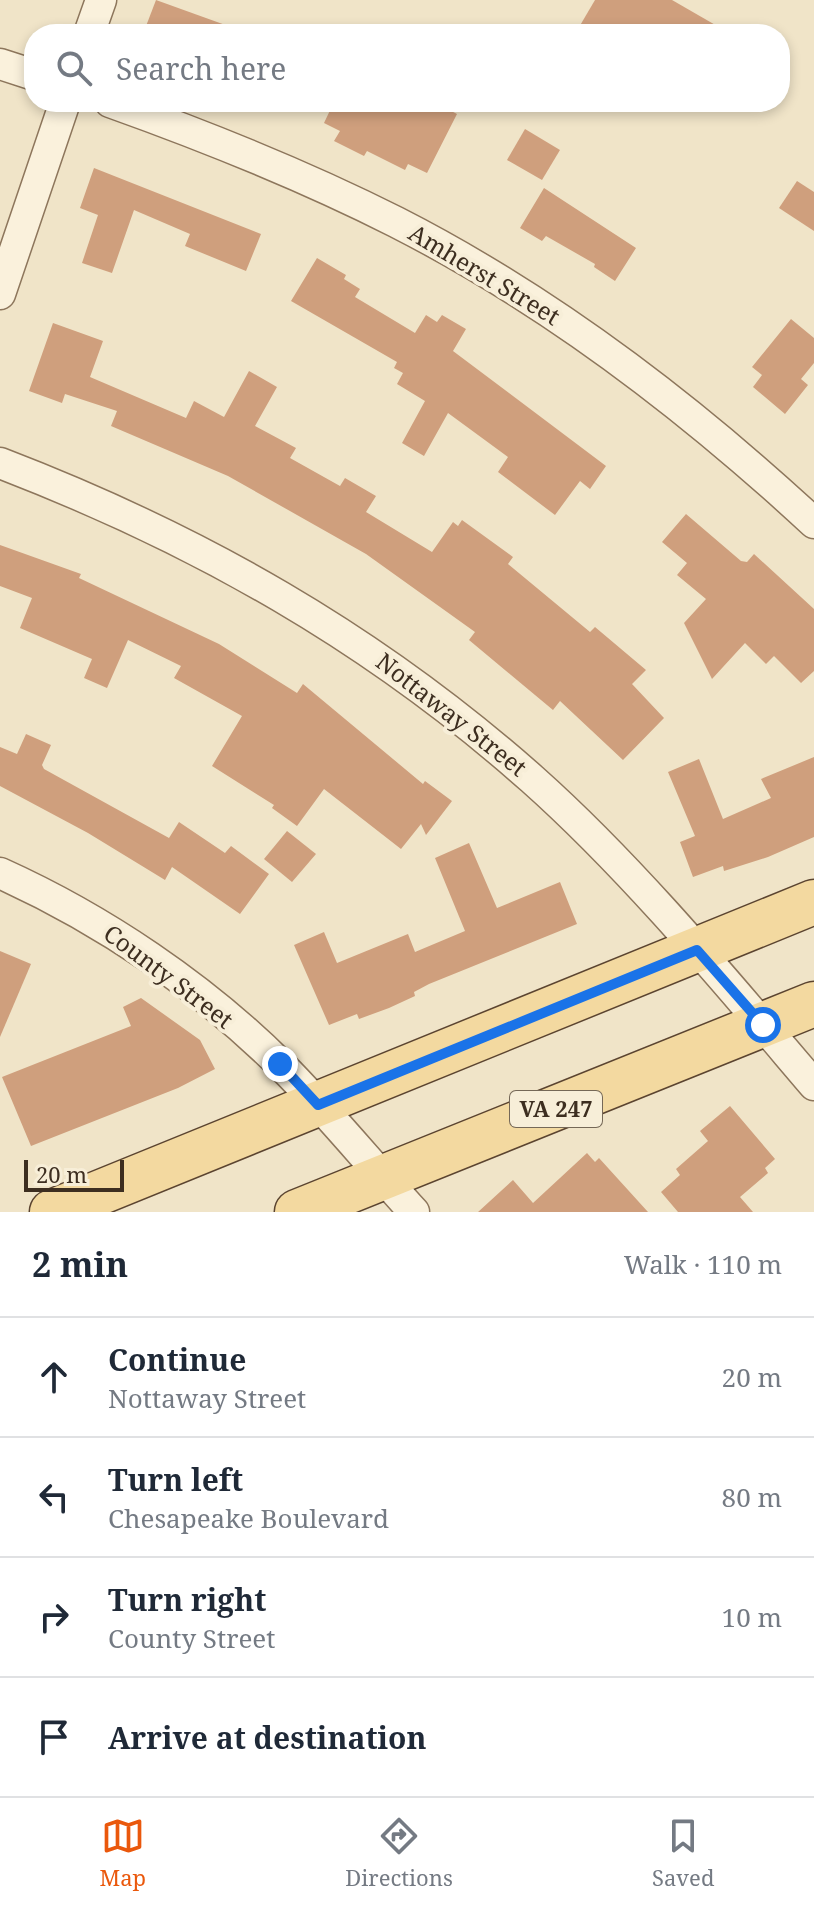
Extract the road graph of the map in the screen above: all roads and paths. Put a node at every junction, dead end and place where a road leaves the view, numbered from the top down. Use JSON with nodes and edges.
{"nodes":[{"id":1,"x":101,"y":0,"type":"edge"},
{"id":2,"x":93,"y":24,"type":"edge"},
{"id":3,"x":0,"y":64,"type":"edge"},
{"id":4,"x":24,"y":72,"type":"edge"},
{"id":5,"x":62,"y":112,"type":"edge"},
{"id":6,"x":136,"y":112,"type":"edge"},
{"id":7,"x":0,"y":294,"type":"edge"},
{"id":8,"x":0,"y":463,"type":"edge"},
{"id":9,"x":814,"y":523,"type":"edge"},
{"id":10,"x":0,"y":873,"type":"edge"},
{"id":11,"x":814,"y":902,"type":"edge"},
{"id":12,"x":697,"y":950,"type":"junction"},
{"id":13,"x":814,"y":1004,"type":"edge"},
{"id":14,"x":763,"y":1025,"type":"junction"},
{"id":15,"x":814,"y":1085,"type":"edge"},
{"id":16,"x":318,"y":1105,"type":"junction"},
{"id":17,"x":382,"y":1178,"type":"junction"},
{"id":18,"x":52,"y":1212,"type":"edge"},
{"id":19,"x":297,"y":1212,"type":"edge"},
{"id":20,"x":414,"y":1212,"type":"edge"}],
"edges":[{"from":1,"to":2,"type":"street"},
{"from":3,"to":4,"type":"street"},
{"from":5,"to":7,"type":"street"},
{"from":6,"to":9,"type":"street","name":"Amherst Street"},
{"from":8,"to":12,"type":"street","name":"Nottaway Street"},
{"from":10,"to":16,"type":"street","name":"County Street"},
{"from":11,"to":12,"type":"main road"},
{"from":12,"to":14,"type":"street","name":"Nottaway Street"},
{"from":12,"to":16,"type":"main road"},
{"from":13,"to":14,"type":"main road","number":"VA 247"},
{"from":14,"to":15,"type":"street","name":"Nottaway Street"},
{"from":14,"to":17,"type":"main road","number":"VA 247"},
{"from":16,"to":17,"type":"street","name":"County Street"},
{"from":16,"to":18,"type":"main road"},
{"from":17,"to":19,"type":"main road","number":"VA 247"},
{"from":17,"to":20,"type":"street","name":"County Street"}]}
